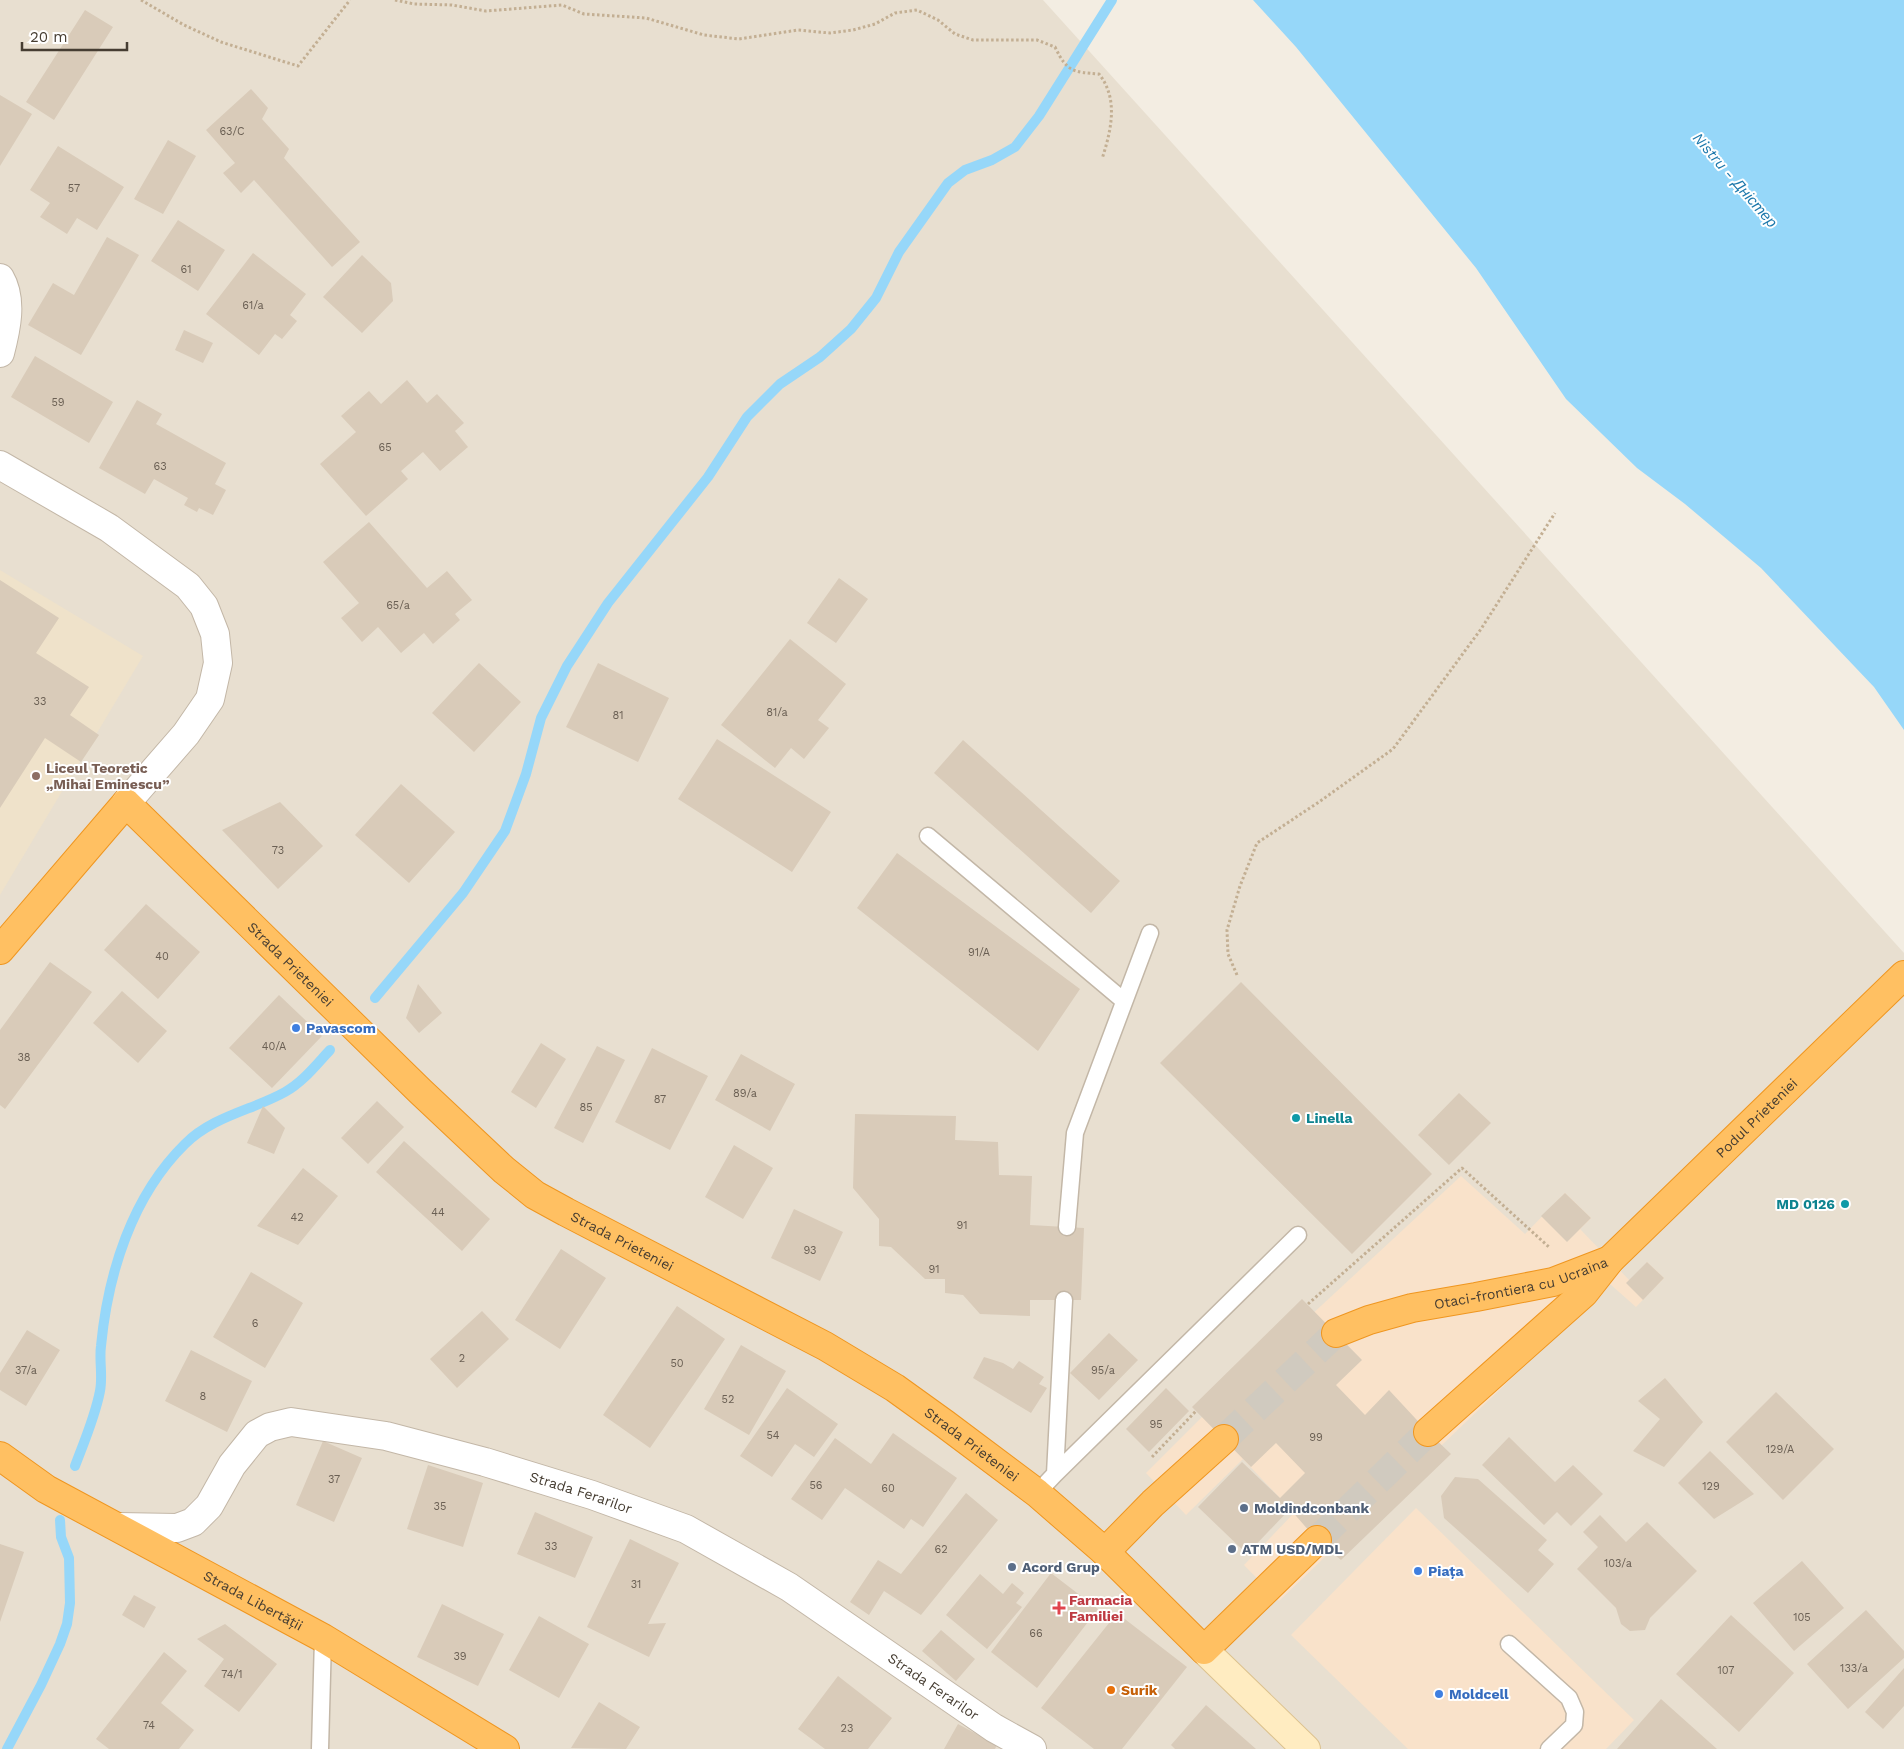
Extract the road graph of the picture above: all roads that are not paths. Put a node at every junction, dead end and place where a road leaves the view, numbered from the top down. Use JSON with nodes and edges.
{"nodes":[{"id":1,"x":0,"y":278,"type":"edge"},
{"id":2,"x":0,"y":353,"type":"edge"},
{"id":3,"x":0,"y":465,"type":"edge"},
{"id":4,"x":126,"y":803,"type":"junction"},
{"id":5,"x":928,"y":836,"type":"dead end"},
{"id":6,"x":1150,"y":932,"type":"dead end"},
{"id":7,"x":0,"y":950,"type":"edge"},
{"id":8,"x":1904,"y":975,"type":"edge"},
{"id":9,"x":1124,"y":1001,"type":"junction"},
{"id":10,"x":1067,"y":1227,"type":"dead end"},
{"id":11,"x":1298,"y":1235,"type":"dead end"},
{"id":12,"x":1610,"y":1260,"type":"junction"},
{"id":13,"x":1064,"y":1300,"type":"dead end"},
{"id":14,"x":1336,"y":1333,"type":"tunnel mouth"},
{"id":15,"x":1428,"y":1432,"type":"tunnel mouth"},
{"id":16,"x":1224,"y":1440,"type":"tunnel mouth"},
{"id":17,"x":0,"y":1456,"type":"edge"},
{"id":18,"x":1046,"y":1484,"type":"junction"},
{"id":19,"x":118,"y":1527,"type":"junction"},
{"id":20,"x":1317,"y":1540,"type":"tunnel mouth"},
{"id":21,"x":1105,"y":1552,"type":"junction"},
{"id":22,"x":323,"y":1638,"type":"junction"},
{"id":23,"x":1509,"y":1644,"type":"dead end"},
{"id":24,"x":1204,"y":1650,"type":"junction"},
{"id":25,"x":320,"y":1749,"type":"edge"},
{"id":26,"x":505,"y":1749,"type":"edge"},
{"id":27,"x":1032,"y":1749,"type":"edge"},
{"id":28,"x":1306,"y":1749,"type":"edge"},
{"id":29,"x":1549,"y":1749,"type":"edge"}],
"edges":[{"from":1,"to":2,"type":"street"},
{"from":3,"to":4,"type":"street"},
{"from":4,"to":7,"type":"highway"},
{"from":4,"to":18,"type":"highway","name":"Strada Prieteniei"},
{"from":5,"to":9,"type":"lane"},
{"from":6,"to":9,"type":"lane"},
{"from":8,"to":12,"type":"highway","name":"Podul Prieteniei"},
{"from":9,"to":10,"type":"lane"},
{"from":11,"to":18,"type":"lane"},
{"from":12,"to":14,"type":"highway","name":"Otaci-frontiera cu Ucraina"},
{"from":12,"to":15,"type":"highway","name":"Otaci-frontiera cu Ucraina"},
{"from":13,"to":18,"type":"lane"},
{"from":16,"to":21,"type":"highway"},
{"from":17,"to":19,"type":"highway","name":"Strada Libertății"},
{"from":18,"to":21,"type":"highway","name":"Strada Prieteniei"},
{"from":19,"to":22,"type":"highway","name":"Strada Libertății"},
{"from":19,"to":27,"type":"street","name":"Strada Ferarilor"},
{"from":20,"to":24,"type":"highway"},
{"from":21,"to":24,"type":"highway","name":"Strada Prieteniei"},
{"from":22,"to":25,"type":"lane"},
{"from":22,"to":26,"type":"highway","name":"Strada Libertății"},
{"from":23,"to":29,"type":"lane"},
{"from":24,"to":28,"type":"street","name":"Strada Prieteniei"}]}
